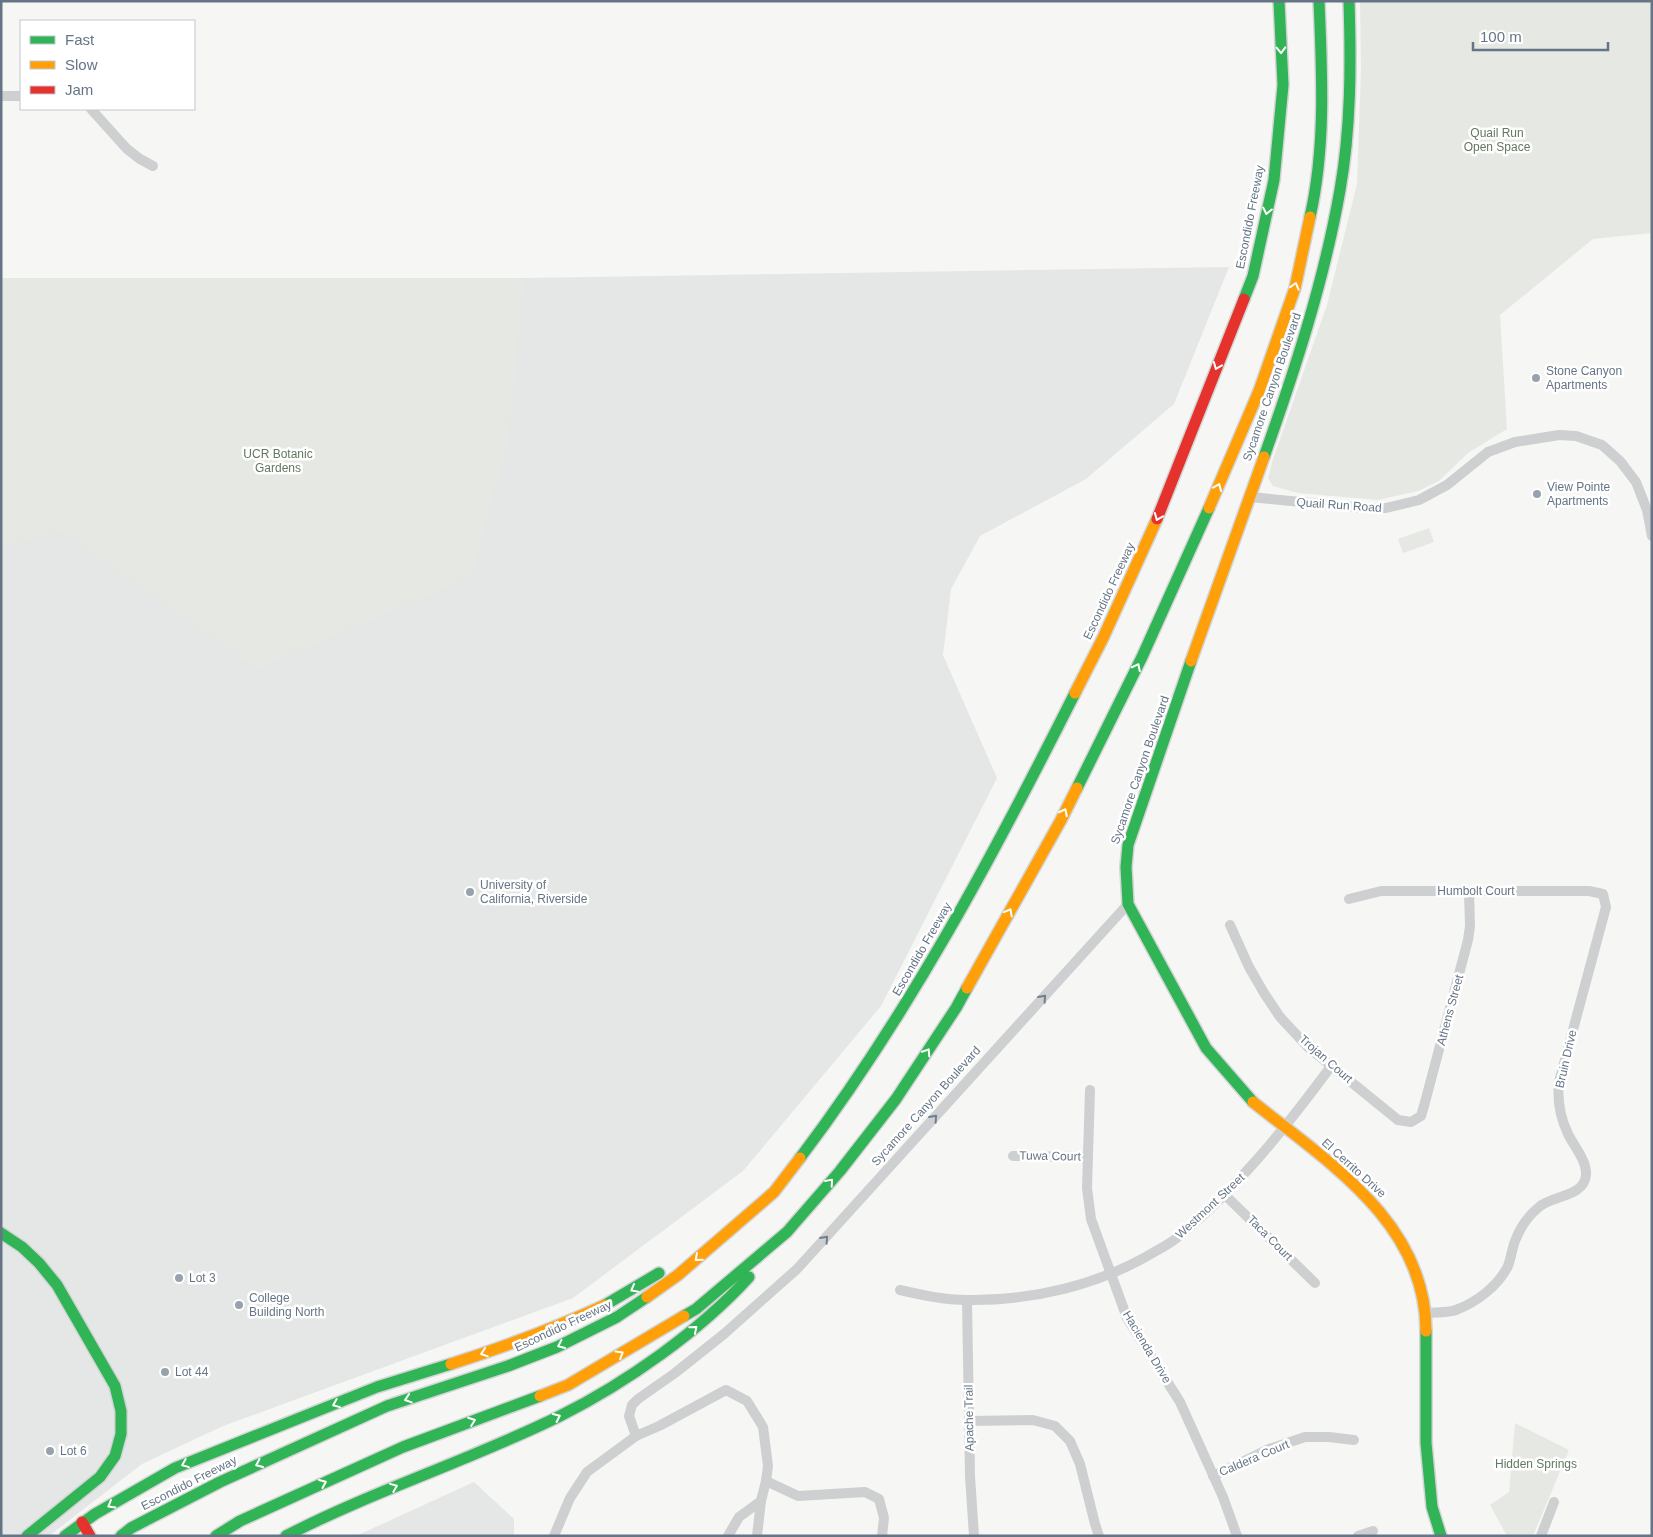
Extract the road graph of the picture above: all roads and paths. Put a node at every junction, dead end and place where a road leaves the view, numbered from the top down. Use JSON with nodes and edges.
{"nodes":[{"id":1,"x":1280,"y":1,"type":"edge"},
{"id":2,"x":1319,"y":1,"type":"edge"},
{"id":3,"x":1349,"y":1,"type":"edge"},
{"id":4,"x":1,"y":96,"type":"edge"},
{"id":5,"x":20,"y":96,"type":"edge"},
{"id":6,"x":91,"y":110,"type":"edge"},
{"id":7,"x":153,"y":166,"type":"dead end"},
{"id":8,"x":1250,"y":497,"type":"junction"},
{"id":9,"x":1652,"y":536,"type":"edge"},
{"id":10,"x":1469,"y":892,"type":"junction"},
{"id":11,"x":1603,"y":894,"type":"joint"},
{"id":12,"x":1349,"y":899,"type":"dead end"},
{"id":13,"x":1128,"y":904,"type":"junction"},
{"id":14,"x":1230,"y":925,"type":"dead end"},
{"id":15,"x":1332,"y":1065,"type":"junction"},
{"id":16,"x":1090,"y":1090,"type":"dead end"},
{"id":17,"x":1411,"y":1122,"type":"joint"},
{"id":18,"x":1286,"y":1127,"type":"junction"},
{"id":19,"x":1013,"y":1156,"type":"dead end"},
{"id":20,"x":1088,"y":1157,"type":"junction"},
{"id":21,"x":774,"y":1192,"type":"junction"},
{"id":22,"x":1224,"y":1194,"type":"junction"},
{"id":23,"x":787,"y":1232,"type":"junction"},
{"id":24,"x":1,"y":1233,"type":"edge"},
{"id":25,"x":682,"y":1256,"type":"dead end"},
{"id":26,"x":666,"y":1268,"type":"dead end"},
{"id":27,"x":1110,"y":1275,"type":"junction"},
{"id":28,"x":1314,"y":1283,"type":"dead end"},
{"id":29,"x":900,"y":1290,"type":"dead end"},
{"id":30,"x":967,"y":1300,"type":"junction"},
{"id":31,"x":1426,"y":1313,"type":"junction"},
{"id":32,"x":969,"y":1420,"type":"junction"},
{"id":33,"x":636,"y":1436,"type":"junction"},
{"id":34,"x":1354,"y":1440,"type":"dead end"},
{"id":35,"x":1213,"y":1476,"type":"junction"},
{"id":36,"x":766,"y":1481,"type":"junction"},
{"id":37,"x":761,"y":1501,"type":"junction"},
{"id":38,"x":1554,"y":1502,"type":"dead end"},
{"id":39,"x":82,"y":1522,"type":"junction"},
{"id":40,"x":1373,"y":1531,"type":"dead end"},
{"id":41,"x":28,"y":1536,"type":"edge"},
{"id":42,"x":65,"y":1536,"type":"edge"},
{"id":43,"x":90,"y":1536,"type":"edge"},
{"id":44,"x":121,"y":1536,"type":"edge"},
{"id":45,"x":216,"y":1536,"type":"edge"},
{"id":46,"x":286,"y":1536,"type":"edge"},
{"id":47,"x":554,"y":1536,"type":"edge"},
{"id":48,"x":728,"y":1536,"type":"edge"},
{"id":49,"x":757,"y":1536,"type":"edge"},
{"id":50,"x":882,"y":1536,"type":"edge"},
{"id":51,"x":974,"y":1536,"type":"edge"},
{"id":52,"x":1099,"y":1536,"type":"edge"},
{"id":53,"x":1238,"y":1536,"type":"edge"},
{"id":54,"x":1358,"y":1536,"type":"edge"},
{"id":55,"x":1441,"y":1536,"type":"edge"},
{"id":56,"x":1541,"y":1536,"type":"edge"}],
"edges":[{"from":1,"to":21,"type":"main road","name":"Escondido Freeway","one_way":true},
{"from":23,"to":2,"type":"main road","one_way":true},
{"from":3,"to":8,"type":"main road","name":"Sycamore Canyon Boulevard"},
{"from":4,"to":5,"type":"street"},
{"from":6,"to":7,"type":"street"},
{"from":8,"to":9,"type":"street","name":"Quail Run Road"},
{"from":8,"to":13,"type":"main road","name":"Sycamore Canyon Boulevard"},
{"from":10,"to":11,"type":"street","name":"Humbolt Court"},
{"from":10,"to":12,"type":"street","name":"Humbolt Court"},
{"from":10,"to":17,"type":"street","name":"Athens Street"},
{"from":11,"to":31,"type":"street","name":"Bruin Drive"},
{"from":13,"to":18,"type":"main road","name":"El Cerrito Drive"},
{"from":33,"to":13,"type":"street","name":"Sycamore Canyon Boulevard","one_way":true},
{"from":14,"to":15,"type":"street","name":"Trojan Court"},
{"from":15,"to":17,"type":"street","name":"Trojan Court"},
{"from":15,"to":18,"type":"street","name":"Westmont Street"},
{"from":16,"to":20,"type":"street","name":"Hacienda Drive"},
{"from":18,"to":22,"type":"street","name":"Westmont Street"},
{"from":18,"to":31,"type":"main road","name":"El Cerrito Drive"},
{"from":19,"to":20,"type":"street","name":"Tuwa Court"},
{"from":20,"to":27,"type":"street","name":"Hacienda Drive"},
{"from":21,"to":25,"type":"main road"},
{"from":21,"to":44,"type":"main road","name":"Escondido Freeway","one_way":true},
{"from":22,"to":27,"type":"street","name":"Westmont Street"},
{"from":22,"to":28,"type":"street","name":"Taca Court"},
{"from":45,"to":23,"type":"main road","one_way":true},
{"from":46,"to":23,"type":"main road","one_way":true},
{"from":24,"to":41,"type":"main road"},
{"from":26,"to":39,"type":"main road","one_way":true},
{"from":27,"to":30,"type":"street","name":"Westmont Street"},
{"from":27,"to":35,"type":"street","name":"Hacienda Drive"},
{"from":29,"to":30,"type":"street","name":"Westmont Street"},
{"from":30,"to":32,"type":"street","name":"Apache Trail"},
{"from":31,"to":55,"type":"main road","name":"El Cerrito Drive"},
{"from":32,"to":51,"type":"street","name":"Apache Trail"},
{"from":32,"to":52,"type":"street"},
{"from":33,"to":36,"type":"street"},
{"from":33,"to":47,"type":"street"},
{"from":34,"to":35,"type":"street","name":"Caldera Court"},
{"from":35,"to":53,"type":"street","name":"Hacienda Drive"},
{"from":36,"to":37,"type":"street"},
{"from":36,"to":50,"type":"street"},
{"from":37,"to":48,"type":"street"},
{"from":37,"to":49,"type":"street"},
{"from":38,"to":56,"type":"street"},
{"from":39,"to":42,"type":"main road"},
{"from":39,"to":43,"type":"main road"},
{"from":40,"to":54,"type":"street"}]}
